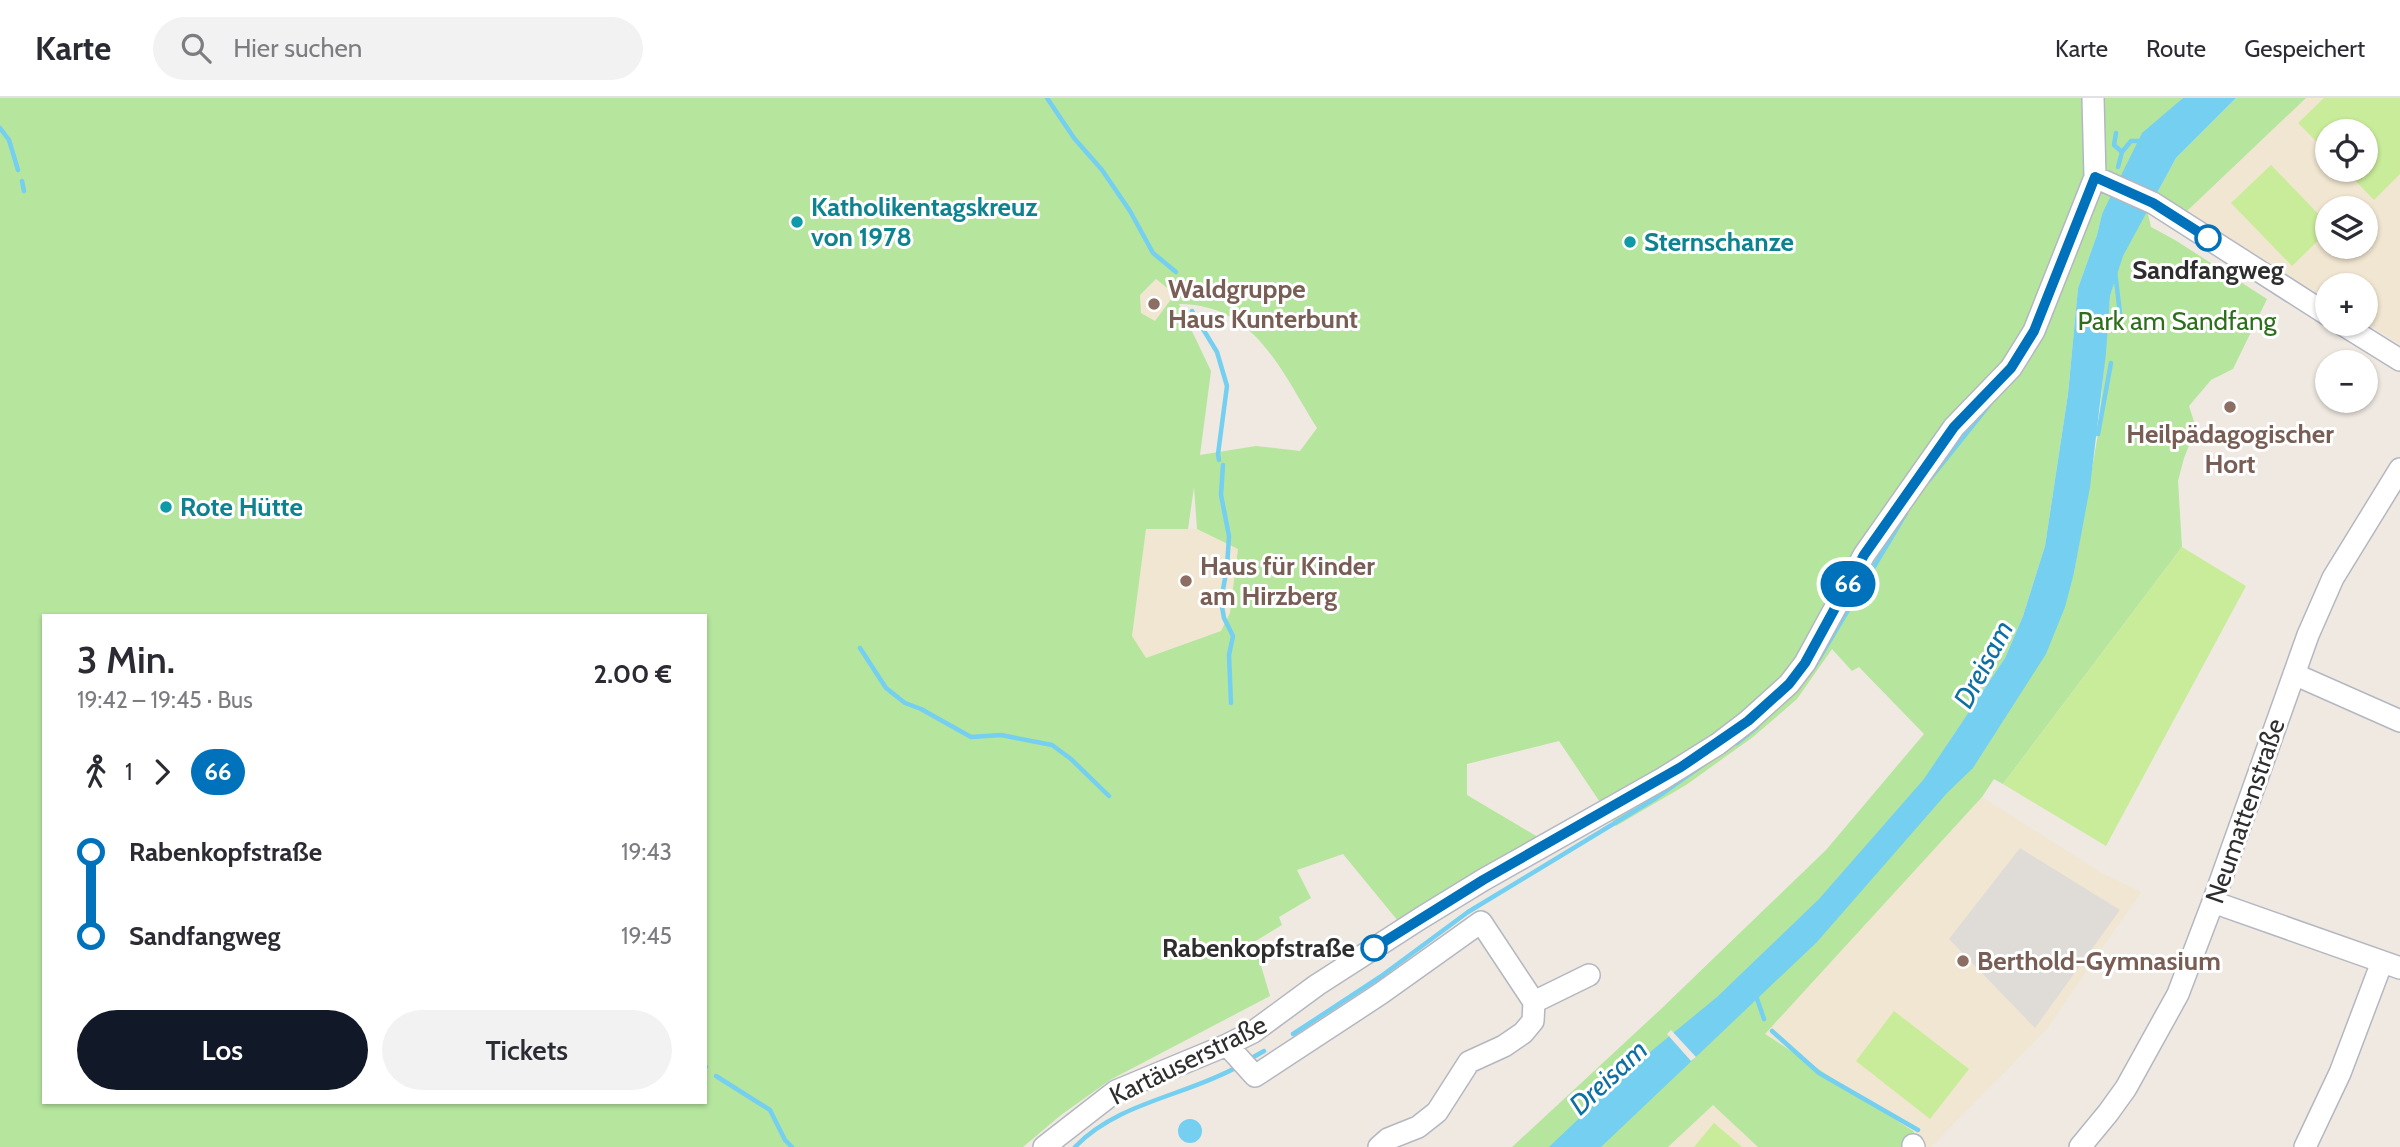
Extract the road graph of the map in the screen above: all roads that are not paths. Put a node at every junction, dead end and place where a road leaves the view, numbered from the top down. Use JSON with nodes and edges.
{"nodes":[{"id":1,"x":2093,"y":98,"type":"edge"},
{"id":2,"x":2100,"y":179,"type":"junction"},
{"id":3,"x":2315,"y":307,"type":"edge"},
{"id":4,"x":2361,"y":336,"type":"edge"},
{"id":5,"x":2400,"y":360,"type":"edge"},
{"id":6,"x":2400,"y":469,"type":"edge"},
{"id":7,"x":2294,"y":674,"type":"junction"},
{"id":8,"x":2400,"y":722,"type":"edge"},
{"id":9,"x":2213,"y":902,"type":"junction"},
{"id":10,"x":2391,"y":965,"type":"edge"},
{"id":11,"x":1589,"y":975,"type":"dead end"},
{"id":12,"x":1534,"y":1002,"type":"junction"},
{"id":13,"x":1235,"y":1055,"type":"junction"},
{"id":14,"x":1044,"y":1147,"type":"edge"},
{"id":15,"x":1379,"y":1147,"type":"edge"},
{"id":16,"x":2080,"y":1147,"type":"edge"},
{"id":17,"x":2305,"y":1147,"type":"edge"}],
"edges":[{"from":1,"to":2,"type":"street","name":"Kartäuserstraße"},
{"from":2,"to":3,"type":"street"},
{"from":2,"to":13,"type":"street","name":"Kartäuserstraße"},
{"from":4,"to":5,"type":"street"},
{"from":6,"to":7,"type":"street","name":"Neumattenstraße"},
{"from":7,"to":8,"type":"street"},
{"from":7,"to":9,"type":"street","name":"Neumattenstraße"},
{"from":9,"to":10,"type":"street"},
{"from":9,"to":16,"type":"street","name":"Neumattenstraße"},
{"from":10,"to":17,"type":"street"},
{"from":11,"to":12,"type":"street"},
{"from":12,"to":13,"type":"street"},
{"from":12,"to":15,"type":"street"},
{"from":13,"to":14,"type":"street","name":"Kartäuserstraße"}]}
